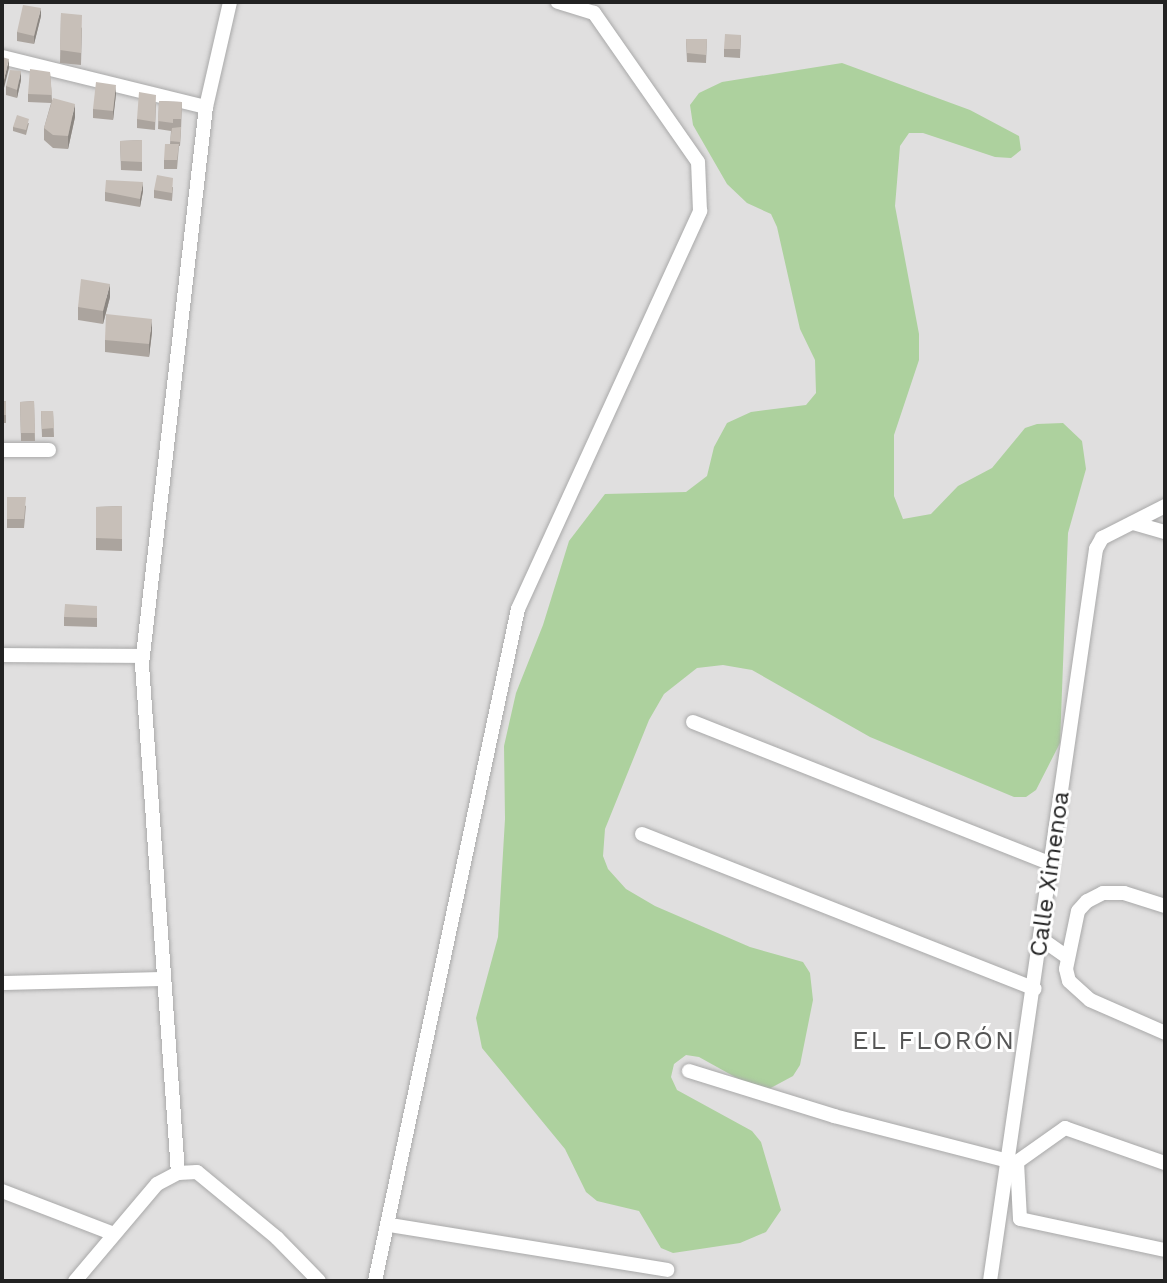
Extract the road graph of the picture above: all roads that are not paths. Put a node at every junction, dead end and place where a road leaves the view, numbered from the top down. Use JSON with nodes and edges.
{"nodes":[{"id":1,"x":230,"y":2,"type":"edge"},
{"id":2,"x":558,"y":2,"type":"edge"},
{"id":3,"x":2,"y":57,"type":"edge"},
{"id":4,"x":206,"y":107,"type":"junction"},
{"id":5,"x":2,"y":450,"type":"edge"},
{"id":6,"x":49,"y":450,"type":"dead end"},
{"id":7,"x":1165,"y":506,"type":"edge"},
{"id":8,"x":1133,"y":523,"type":"junction"},
{"id":9,"x":1165,"y":532,"type":"edge"},
{"id":10,"x":2,"y":654,"type":"edge"},
{"id":11,"x":143,"y":656,"type":"junction"},
{"id":12,"x":693,"y":722,"type":"dead end"},
{"id":13,"x":642,"y":834,"type":"dead end"},
{"id":14,"x":1051,"y":864,"type":"junction"},
{"id":15,"x":1165,"y":906,"type":"edge"},
{"id":16,"x":1040,"y":938,"type":"junction"},
{"id":17,"x":1067,"y":957,"type":"junction"},
{"id":18,"x":164,"y":979,"type":"junction"},
{"id":19,"x":2,"y":983,"type":"edge"},
{"id":20,"x":1035,"y":989,"type":"junction"},
{"id":21,"x":1165,"y":1033,"type":"edge"},
{"id":22,"x":689,"y":1071,"type":"dead end"},
{"id":23,"x":1012,"y":1161,"type":"junction"},
{"id":24,"x":1165,"y":1163,"type":"edge"},
{"id":25,"x":178,"y":1173,"type":"junction"},
{"id":26,"x":2,"y":1191,"type":"edge"},
{"id":27,"x":390,"y":1225,"type":"junction"},
{"id":28,"x":114,"y":1234,"type":"junction"},
{"id":29,"x":1165,"y":1250,"type":"edge"},
{"id":30,"x":667,"y":1270,"type":"dead end"},
{"id":31,"x":75,"y":1281,"type":"edge"},
{"id":32,"x":319,"y":1281,"type":"edge"},
{"id":33,"x":375,"y":1281,"type":"edge"},
{"id":34,"x":990,"y":1281,"type":"edge"}],
"edges":[{"from":1,"to":4,"type":"street"},
{"from":2,"to":27,"type":"street"},
{"from":3,"to":4,"type":"street"},
{"from":4,"to":11,"type":"street"},
{"from":5,"to":6,"type":"street"},
{"from":7,"to":8,"type":"street","name":"Calle Ximenoa"},
{"from":8,"to":9,"type":"street"},
{"from":8,"to":14,"type":"street","name":"Calle Ximenoa"},
{"from":10,"to":11,"type":"street"},
{"from":11,"to":18,"type":"street"},
{"from":12,"to":14,"type":"street"},
{"from":13,"to":20,"type":"street"},
{"from":14,"to":16,"type":"street","name":"Calle Ximenoa"},
{"from":15,"to":17,"type":"street"},
{"from":16,"to":17,"type":"street"},
{"from":16,"to":20,"type":"street","name":"Calle Ximenoa"},
{"from":17,"to":21,"type":"street"},
{"from":18,"to":19,"type":"street"},
{"from":18,"to":25,"type":"street"},
{"from":20,"to":23,"type":"street","name":"Calle Ximenoa"},
{"from":22,"to":23,"type":"street"},
{"from":23,"to":24,"type":"street"},
{"from":23,"to":29,"type":"street"},
{"from":23,"to":34,"type":"street","name":"Calle Ximenoa"},
{"from":25,"to":28,"type":"street"},
{"from":25,"to":32,"type":"street"},
{"from":26,"to":28,"type":"street"},
{"from":27,"to":30,"type":"street"},
{"from":27,"to":33,"type":"street"},
{"from":28,"to":31,"type":"street"}]}
